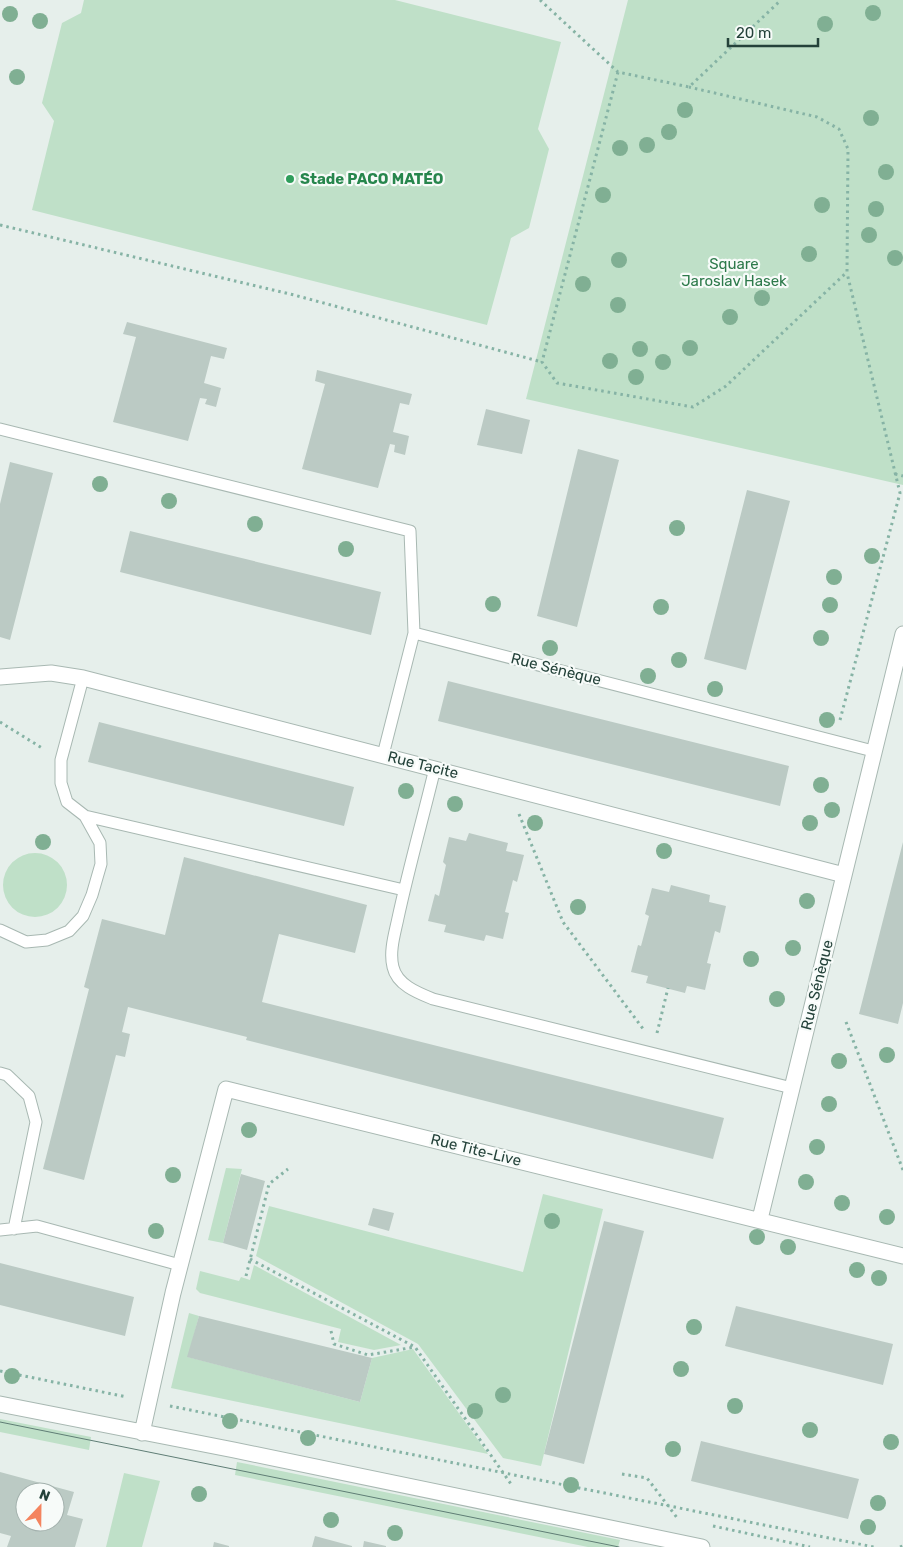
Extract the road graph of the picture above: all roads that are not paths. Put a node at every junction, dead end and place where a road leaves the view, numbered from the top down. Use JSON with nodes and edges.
{"nodes":[{"id":1,"x":0,"y":429,"type":"edge"},
{"id":2,"x":414,"y":633,"type":"junction"},
{"id":3,"x":903,"y":634,"type":"edge"},
{"id":4,"x":0,"y":677,"type":"edge"},
{"id":5,"x":83,"y":678,"type":"junction"},
{"id":6,"x":873,"y":751,"type":"junction"},
{"id":7,"x":383,"y":755,"type":"junction"},
{"id":8,"x":435,"y":768,"type":"junction"},
{"id":9,"x":85,"y":816,"type":"junction"},
{"id":10,"x":844,"y":875,"type":"junction"},
{"id":11,"x":404,"y":890,"type":"junction"},
{"id":12,"x":0,"y":930,"type":"edge"},
{"id":13,"x":0,"y":1073,"type":"edge"},
{"id":14,"x":792,"y":1088,"type":"junction"},
{"id":15,"x":760,"y":1219,"type":"junction"},
{"id":16,"x":14,"y":1229,"type":"junction"},
{"id":17,"x":0,"y":1230,"type":"edge"},
{"id":18,"x":903,"y":1256,"type":"edge"},
{"id":19,"x":180,"y":1265,"type":"junction"},
{"id":20,"x":0,"y":1404,"type":"edge"},
{"id":21,"x":142,"y":1433,"type":"junction"},
{"id":22,"x":702,"y":1547,"type":"edge"}],
"edges":[{"from":1,"to":2,"type":"lane"},
{"from":2,"to":6,"type":"lane","name":"Rue Sénèque"},
{"from":2,"to":7,"type":"lane"},
{"from":3,"to":6,"type":"street","name":"Rue Sénèque"},
{"from":4,"to":5,"type":"street","name":"Rue Tacite"},
{"from":5,"to":7,"type":"street","name":"Rue Tacite"},
{"from":5,"to":9,"type":"lane"},
{"from":6,"to":10,"type":"street","name":"Rue Sénèque"},
{"from":7,"to":8,"type":"street","name":"Rue Tacite"},
{"from":8,"to":10,"type":"street","name":"Rue Tacite"},
{"from":8,"to":11,"type":"lane"},
{"from":9,"to":11,"type":"lane"},
{"from":9,"to":12,"type":"lane"},
{"from":10,"to":14,"type":"street","name":"Rue Sénèque"},
{"from":11,"to":14,"type":"lane"},
{"from":13,"to":16,"type":"lane"},
{"from":14,"to":15,"type":"street","name":"Rue Sénèque"},
{"from":15,"to":18,"type":"street","name":"Rue Tite-Live"},
{"from":15,"to":19,"type":"street","name":"Rue Tite-Live"},
{"from":16,"to":17,"type":"lane"},
{"from":16,"to":19,"type":"lane"},
{"from":19,"to":21,"type":"street","name":"Rue Tite-Live"},
{"from":20,"to":21,"type":"street"},
{"from":21,"to":22,"type":"street"}]}
